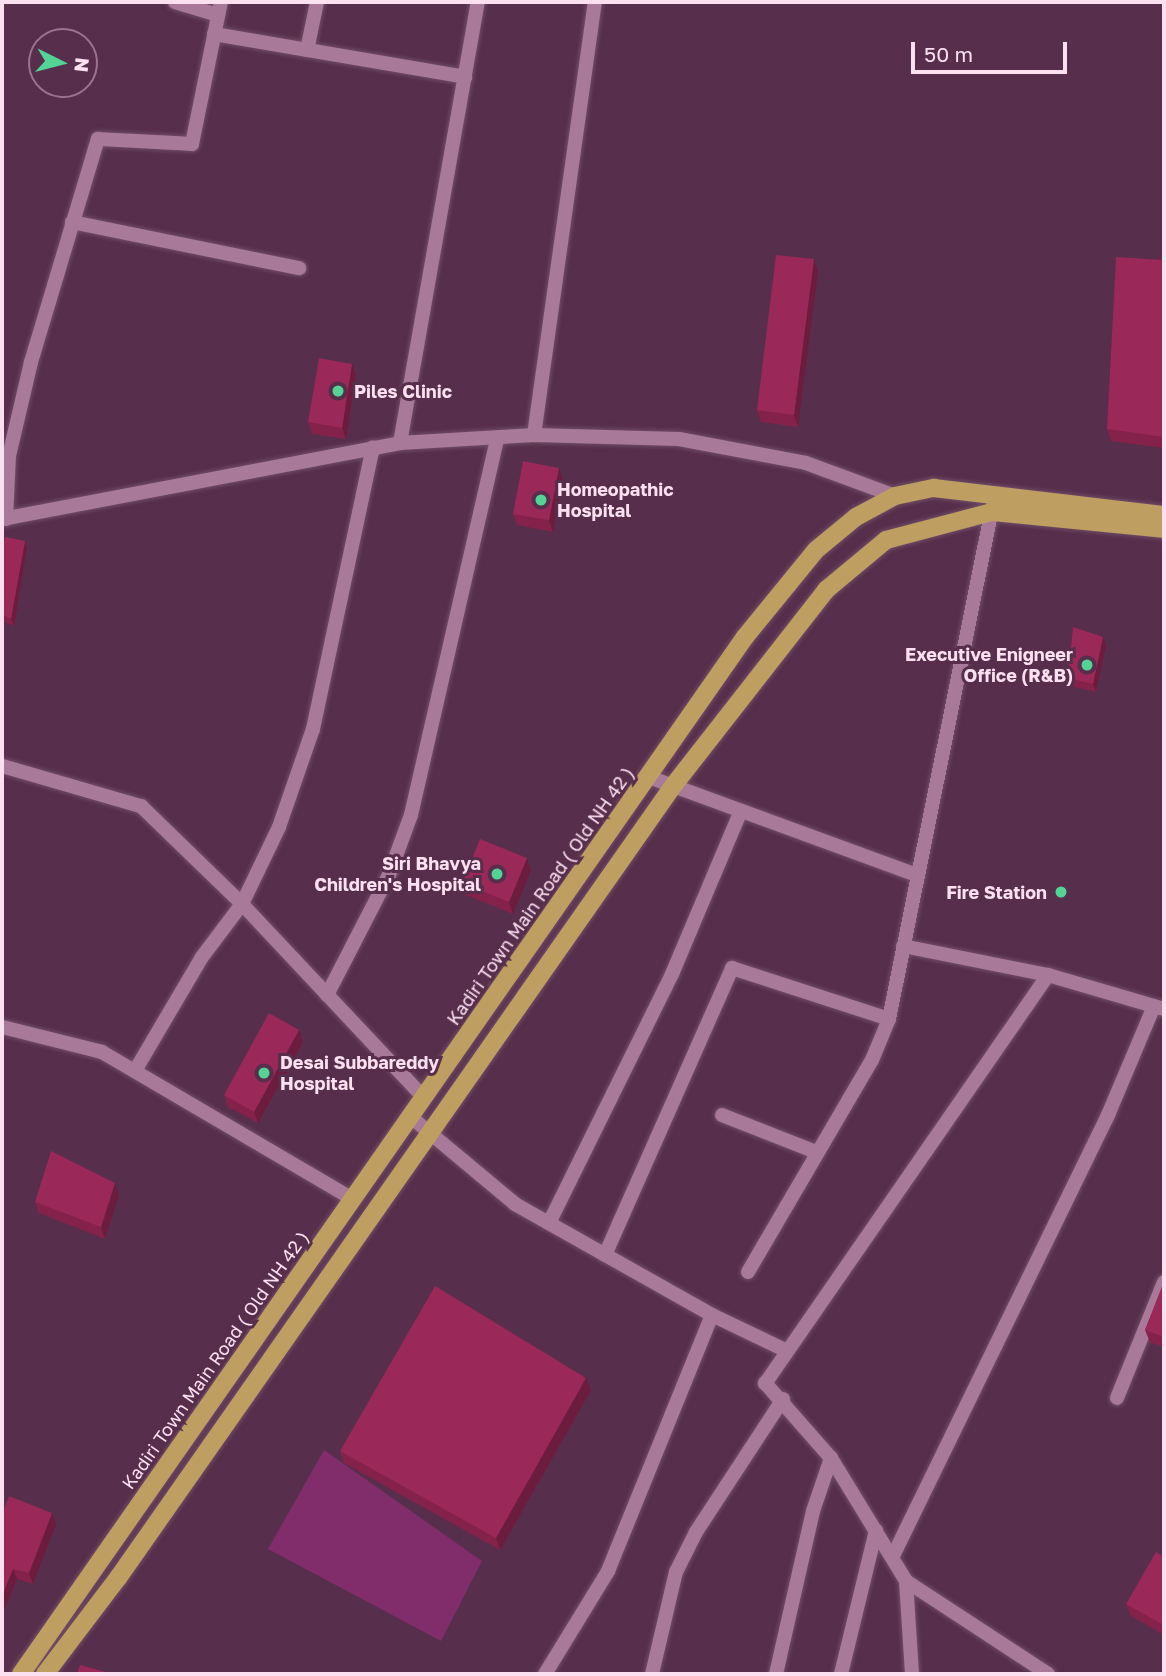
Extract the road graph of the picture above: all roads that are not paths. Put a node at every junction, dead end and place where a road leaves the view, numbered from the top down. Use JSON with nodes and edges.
{"nodes":[{"id":1,"x":175,"y":2,"type":"edge"},
{"id":2,"x":317,"y":2,"type":"edge"},
{"id":3,"x":478,"y":2,"type":"edge"},
{"id":4,"x":595,"y":2,"type":"edge"},
{"id":5,"x":219,"y":8,"type":"edge"},
{"id":6,"x":214,"y":34,"type":"junction"},
{"id":7,"x":307,"y":50,"type":"junction"},
{"id":8,"x":465,"y":77,"type":"junction"},
{"id":9,"x":72,"y":222,"type":"junction"},
{"id":10,"x":299,"y":268,"type":"dead end"},
{"id":11,"x":534,"y":435,"type":"junction"},
{"id":12,"x":497,"y":439,"type":"junction"},
{"id":13,"x":400,"y":443,"type":"junction"},
{"id":14,"x":373,"y":447,"type":"junction"},
{"id":15,"x":995,"y":492,"type":"junction"},
{"id":16,"x":895,"y":496,"type":"junction"},
{"id":17,"x":992,"y":512,"type":"junction"},
{"id":18,"x":1164,"y":515,"type":"edge"},
{"id":19,"x":4,"y":519,"type":"edge"},
{"id":20,"x":1164,"y":529,"type":"edge"},
{"id":21,"x":2,"y":766,"type":"edge"},
{"id":22,"x":649,"y":777,"type":"junction"},
{"id":23,"x":673,"y":786,"type":"junction"},
{"id":24,"x":741,"y":811,"type":"junction"},
{"id":25,"x":917,"y":875,"type":"junction"},
{"id":26,"x":242,"y":904,"type":"junction"},
{"id":27,"x":903,"y":946,"type":"junction"},
{"id":28,"x":1048,"y":975,"type":"junction"},
{"id":29,"x":327,"y":995,"type":"junction"},
{"id":30,"x":1159,"y":1008,"type":"edge"},
{"id":31,"x":889,"y":1019,"type":"junction"},
{"id":32,"x":2,"y":1027,"type":"edge"},
{"id":33,"x":136,"y":1069,"type":"junction"},
{"id":34,"x":424,"y":1098,"type":"junction"},
{"id":35,"x":722,"y":1115,"type":"dead end"},
{"id":36,"x":411,"y":1117,"type":"junction"},
{"id":37,"x":431,"y":1133,"type":"junction"},
{"id":38,"x":816,"y":1153,"type":"junction"},
{"id":39,"x":353,"y":1199,"type":"junction"},
{"id":40,"x":549,"y":1223,"type":"junction"},
{"id":41,"x":605,"y":1255,"type":"junction"},
{"id":42,"x":748,"y":1272,"type":"dead end"},
{"id":43,"x":1164,"y":1282,"type":"edge"},
{"id":44,"x":712,"y":1315,"type":"junction"},
{"id":45,"x":787,"y":1350,"type":"junction"},
{"id":46,"x":1117,"y":1398,"type":"dead end"},
{"id":47,"x":783,"y":1399,"type":"junction"},
{"id":48,"x":831,"y":1458,"type":"junction"},
{"id":49,"x":876,"y":1530,"type":"junction"},
{"id":50,"x":893,"y":1556,"type":"junction"},
{"id":51,"x":906,"y":1581,"type":"junction"},
{"id":52,"x":21,"y":1674,"type":"edge"},
{"id":53,"x":45,"y":1674,"type":"edge"},
{"id":54,"x":545,"y":1674,"type":"edge"},
{"id":55,"x":652,"y":1674,"type":"edge"},
{"id":56,"x":776,"y":1674,"type":"edge"},
{"id":57,"x":841,"y":1674,"type":"edge"},
{"id":58,"x":912,"y":1674,"type":"edge"},
{"id":59,"x":1048,"y":1674,"type":"edge"}],
"edges":[{"from":1,"to":5,"type":"street"},
{"from":2,"to":7,"type":"street"},
{"from":3,"to":8,"type":"street"},
{"from":4,"to":11,"type":"street"},
{"from":5,"to":6,"type":"street"},
{"from":6,"to":7,"type":"street"},
{"from":6,"to":9,"type":"street"},
{"from":7,"to":8,"type":"street"},
{"from":8,"to":13,"type":"street"},
{"from":9,"to":10,"type":"street"},
{"from":9,"to":19,"type":"street"},
{"from":11,"to":12,"type":"street"},
{"from":11,"to":16,"type":"street"},
{"from":12,"to":13,"type":"street"},
{"from":12,"to":29,"type":"street"},
{"from":13,"to":14,"type":"street"},
{"from":14,"to":19,"type":"street"},
{"from":14,"to":26,"type":"street"},
{"from":15,"to":16,"type":"main road","name":"Kadiri Town Main Road ( Old NH 42 )"},
{"from":15,"to":17,"type":"street"},
{"from":15,"to":18,"type":"main road","name":"Kadiri Town Main Road ( Old NH 42 )"},
{"from":16,"to":22,"type":"main road","name":"Kadiri Town Main Road ( Old NH 42 )"},
{"from":17,"to":20,"type":"main road"},
{"from":17,"to":23,"type":"main road"},
{"from":17,"to":25,"type":"street"},
{"from":21,"to":26,"type":"street"},
{"from":22,"to":23,"type":"street"},
{"from":22,"to":34,"type":"main road","name":"Kadiri Town Main Road ( Old NH 42 )"},
{"from":23,"to":24,"type":"street"},
{"from":23,"to":37,"type":"main road"},
{"from":24,"to":25,"type":"street"},
{"from":24,"to":40,"type":"street"},
{"from":25,"to":27,"type":"street"},
{"from":26,"to":29,"type":"street"},
{"from":26,"to":33,"type":"street"},
{"from":27,"to":28,"type":"street"},
{"from":27,"to":31,"type":"street"},
{"from":28,"to":30,"type":"street"},
{"from":28,"to":45,"type":"street"},
{"from":29,"to":34,"type":"street"},
{"from":30,"to":50,"type":"street"},
{"from":31,"to":38,"type":"street"},
{"from":31,"to":41,"type":"street"},
{"from":32,"to":33,"type":"street"},
{"from":33,"to":39,"type":"street"},
{"from":34,"to":36,"type":"main road","name":"Kadiri Town Main Road ( Old NH 42 )"},
{"from":35,"to":38,"type":"street"},
{"from":36,"to":37,"type":"street"},
{"from":36,"to":39,"type":"main road","name":"Kadiri Town Main Road ( Old NH 42 )"},
{"from":37,"to":40,"type":"street"},
{"from":37,"to":53,"type":"main road"},
{"from":38,"to":42,"type":"street"},
{"from":39,"to":52,"type":"main road","name":"Kadiri Town Main Road ( Old NH 42 )"},
{"from":40,"to":41,"type":"street"},
{"from":41,"to":44,"type":"street"},
{"from":43,"to":46,"type":"street"},
{"from":44,"to":45,"type":"street"},
{"from":44,"to":54,"type":"street"},
{"from":45,"to":47,"type":"street"},
{"from":47,"to":48,"type":"street"},
{"from":47,"to":55,"type":"street"},
{"from":48,"to":49,"type":"street"},
{"from":48,"to":56,"type":"street"},
{"from":49,"to":50,"type":"street"},
{"from":49,"to":57,"type":"street"},
{"from":50,"to":51,"type":"street"},
{"from":51,"to":58,"type":"street"},
{"from":51,"to":59,"type":"street"}]}
